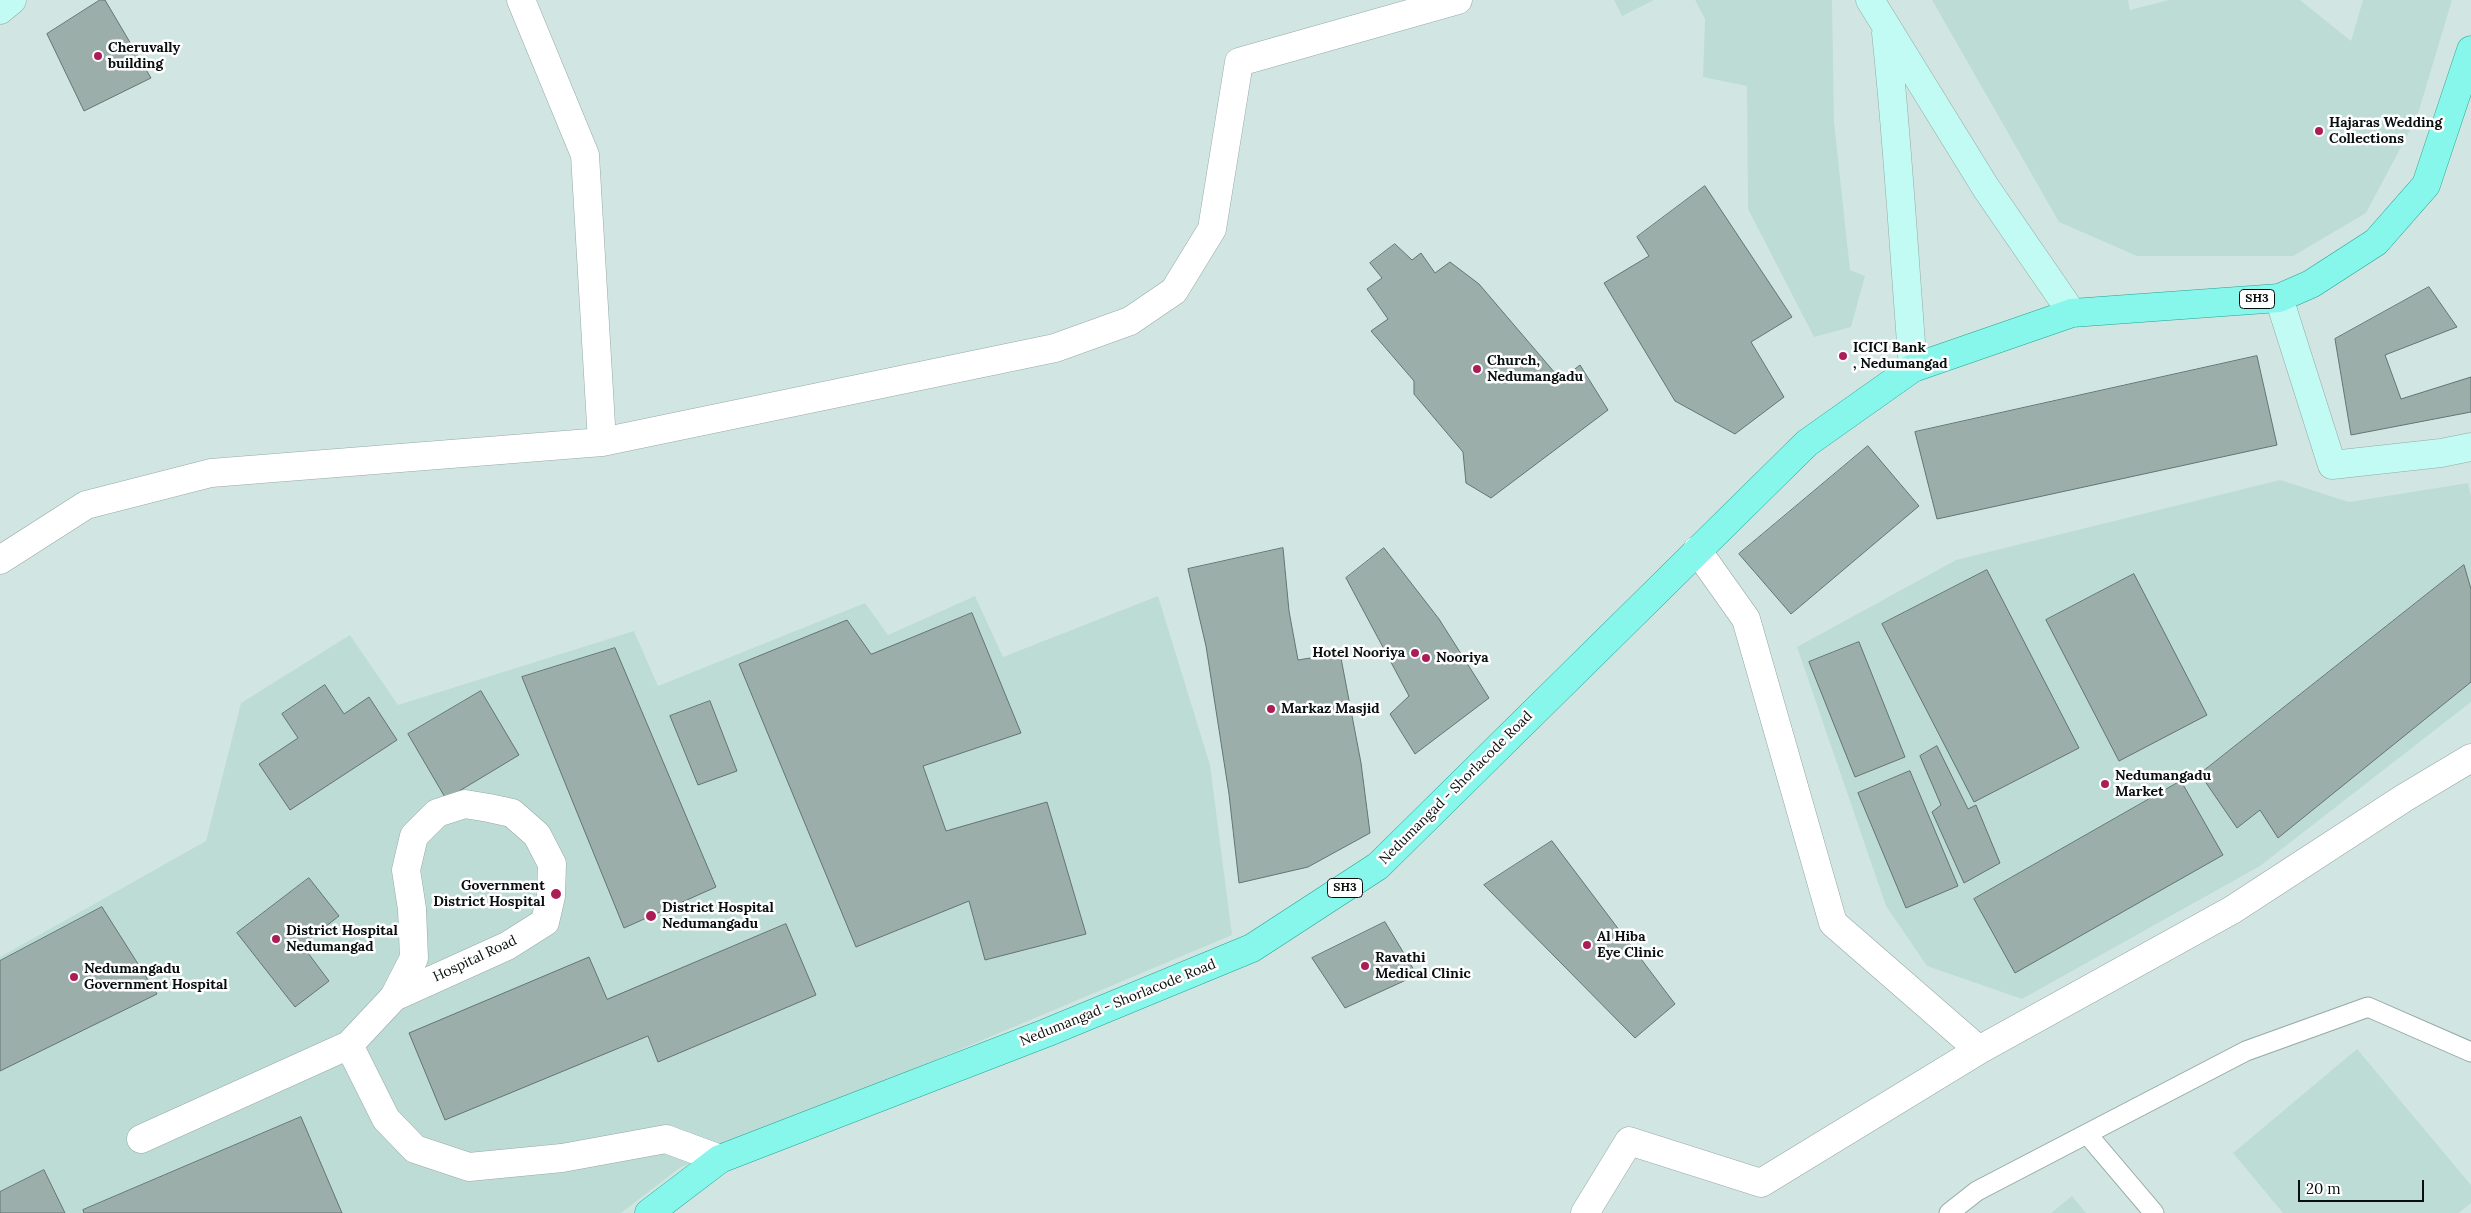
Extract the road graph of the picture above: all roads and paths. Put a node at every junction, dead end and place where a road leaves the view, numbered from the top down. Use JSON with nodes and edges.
{"nodes":[{"id":1,"x":12,"y":0,"type":"edge"},
{"id":2,"x":521,"y":0,"type":"edge"},
{"id":3,"x":1458,"y":0,"type":"edge"},
{"id":4,"x":1870,"y":0,"type":"edge"},
{"id":5,"x":0,"y":10,"type":"edge"},
{"id":6,"x":1886,"y":27,"type":"junction"},
{"id":7,"x":2471,"y":50,"type":"edge"},
{"id":8,"x":2279,"y":298,"type":"junction"},
{"id":9,"x":2072,"y":313,"type":"junction"},
{"id":10,"x":1913,"y":368,"type":"junction"},
{"id":11,"x":602,"y":442,"type":"junction"},
{"id":12,"x":2471,"y":447,"type":"edge"},
{"id":13,"x":1697,"y":550,"type":"junction"},
{"id":14,"x":0,"y":560,"type":"edge"},
{"id":15,"x":2471,"y":758,"type":"edge"},
{"id":16,"x":394,"y":997,"type":"junction"},
{"id":17,"x":349,"y":1045,"type":"junction"},
{"id":18,"x":1979,"y":1050,"type":"junction"},
{"id":19,"x":2471,"y":1052,"type":"edge"},
{"id":20,"x":2087,"y":1134,"type":"junction"},
{"id":21,"x":140,"y":1139,"type":"dead end"},
{"id":22,"x":720,"y":1159,"type":"junction"},
{"id":23,"x":649,"y":1213,"type":"edge"},
{"id":24,"x":1585,"y":1213,"type":"edge"},
{"id":25,"x":1949,"y":1213,"type":"edge"},
{"id":26,"x":2154,"y":1213,"type":"edge"}],
"edges":[{"from":1,"to":5,"type":"main road"},
{"from":2,"to":11,"type":"street"},
{"from":3,"to":11,"type":"street"},
{"from":4,"to":6,"type":"main road"},
{"from":6,"to":9,"type":"main road"},
{"from":6,"to":10,"type":"main road"},
{"from":7,"to":8,"type":"main road","number":"SH3"},
{"from":8,"to":9,"type":"main road","number":"SH3"},
{"from":8,"to":12,"type":"main road"},
{"from":9,"to":10,"type":"main road","number":"SH3"},
{"from":10,"to":13,"type":"main road","name":"Nedumangad - Shorlacode Road","number":"SH3"},
{"from":11,"to":14,"type":"street"},
{"from":13,"to":18,"type":"street"},
{"from":13,"to":22,"type":"main road","name":"Nedumangad - Shorlacode Road","number":"SH3"},
{"from":15,"to":18,"type":"street"},
{"from":16,"to":16,"type":"street","name":"Hospital Road"},
{"from":16,"to":17,"type":"street","name":"Hospital Road"},
{"from":17,"to":21,"type":"street","name":"Hospital Road"},
{"from":17,"to":22,"type":"street"},
{"from":18,"to":24,"type":"street"},
{"from":19,"to":20,"type":"lane"},
{"from":20,"to":25,"type":"lane"},
{"from":20,"to":26,"type":"lane"},
{"from":22,"to":23,"type":"main road","name":"Nedumangad - Shorlacode Road","number":"SH3"}]}
